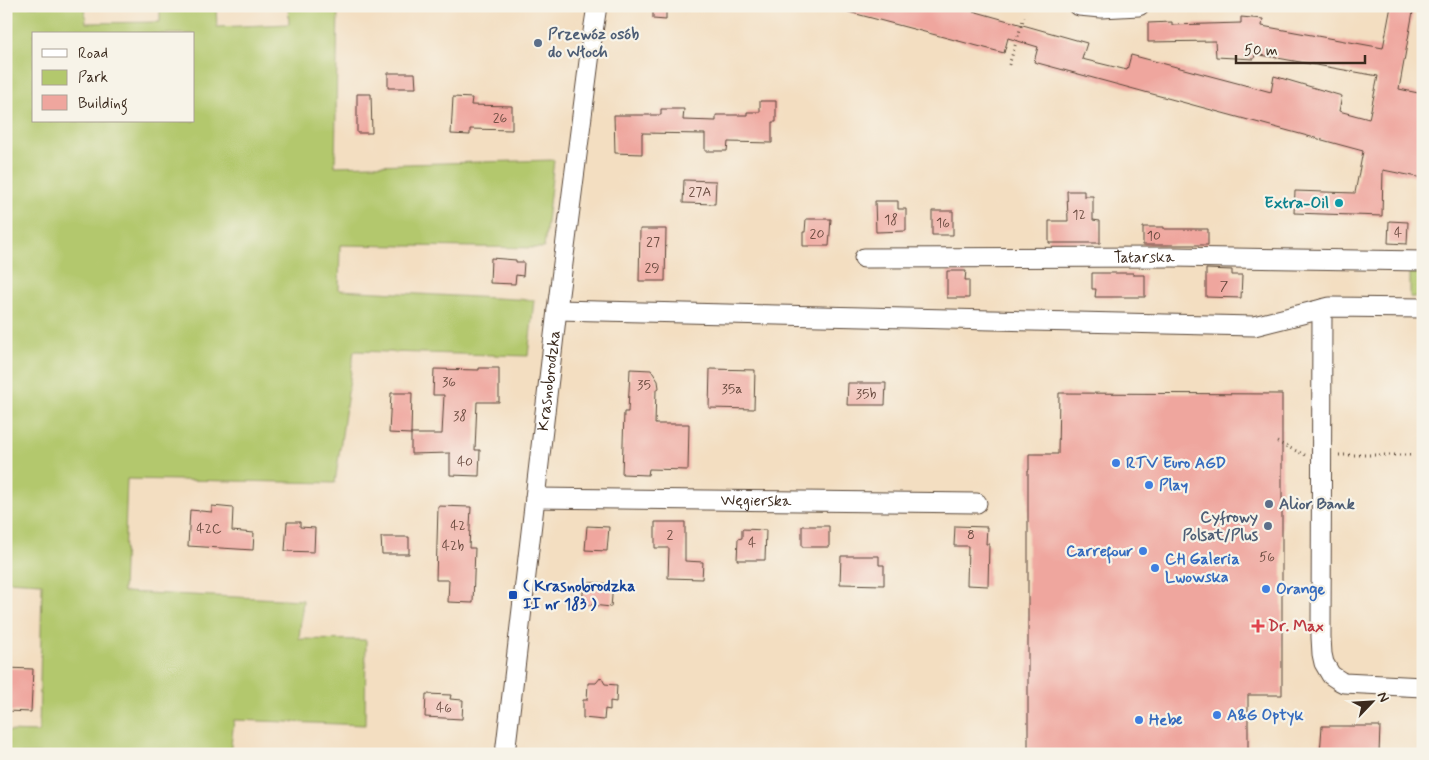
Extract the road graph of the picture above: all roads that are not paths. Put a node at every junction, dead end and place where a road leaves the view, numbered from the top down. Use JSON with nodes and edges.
{"nodes":[{"id":1,"x":597,"y":6,"type":"edge"},
{"id":2,"x":1079,"y":6,"type":"edge"},
{"id":3,"x":1138,"y":6,"type":"edge"},
{"id":4,"x":864,"y":258,"type":"dead end"},
{"id":5,"x":1423,"y":261,"type":"edge"},
{"id":6,"x":1322,"y":308,"type":"junction"},
{"id":7,"x":1423,"y":308,"type":"edge"},
{"id":8,"x":557,"y":310,"type":"junction"},
{"id":9,"x":535,"y":498,"type":"junction"},
{"id":10,"x":977,"y":504,"type":"dead end"},
{"id":11,"x":1423,"y":688,"type":"edge"},
{"id":12,"x":504,"y":754,"type":"edge"}],
"edges":[{"from":1,"to":8,"type":"street","name":"Krasnobrodzka"},
{"from":2,"to":3,"type":"street"},
{"from":4,"to":5,"type":"street","name":"Tatarska"},
{"from":6,"to":7,"type":"street"},
{"from":6,"to":8,"type":"street"},
{"from":6,"to":11,"type":"street"},
{"from":8,"to":9,"type":"street","name":"Krasnobrodzka"},
{"from":9,"to":10,"type":"street","name":"Węgierska"},
{"from":9,"to":12,"type":"street","name":"Krasnobrodzka"}]}
